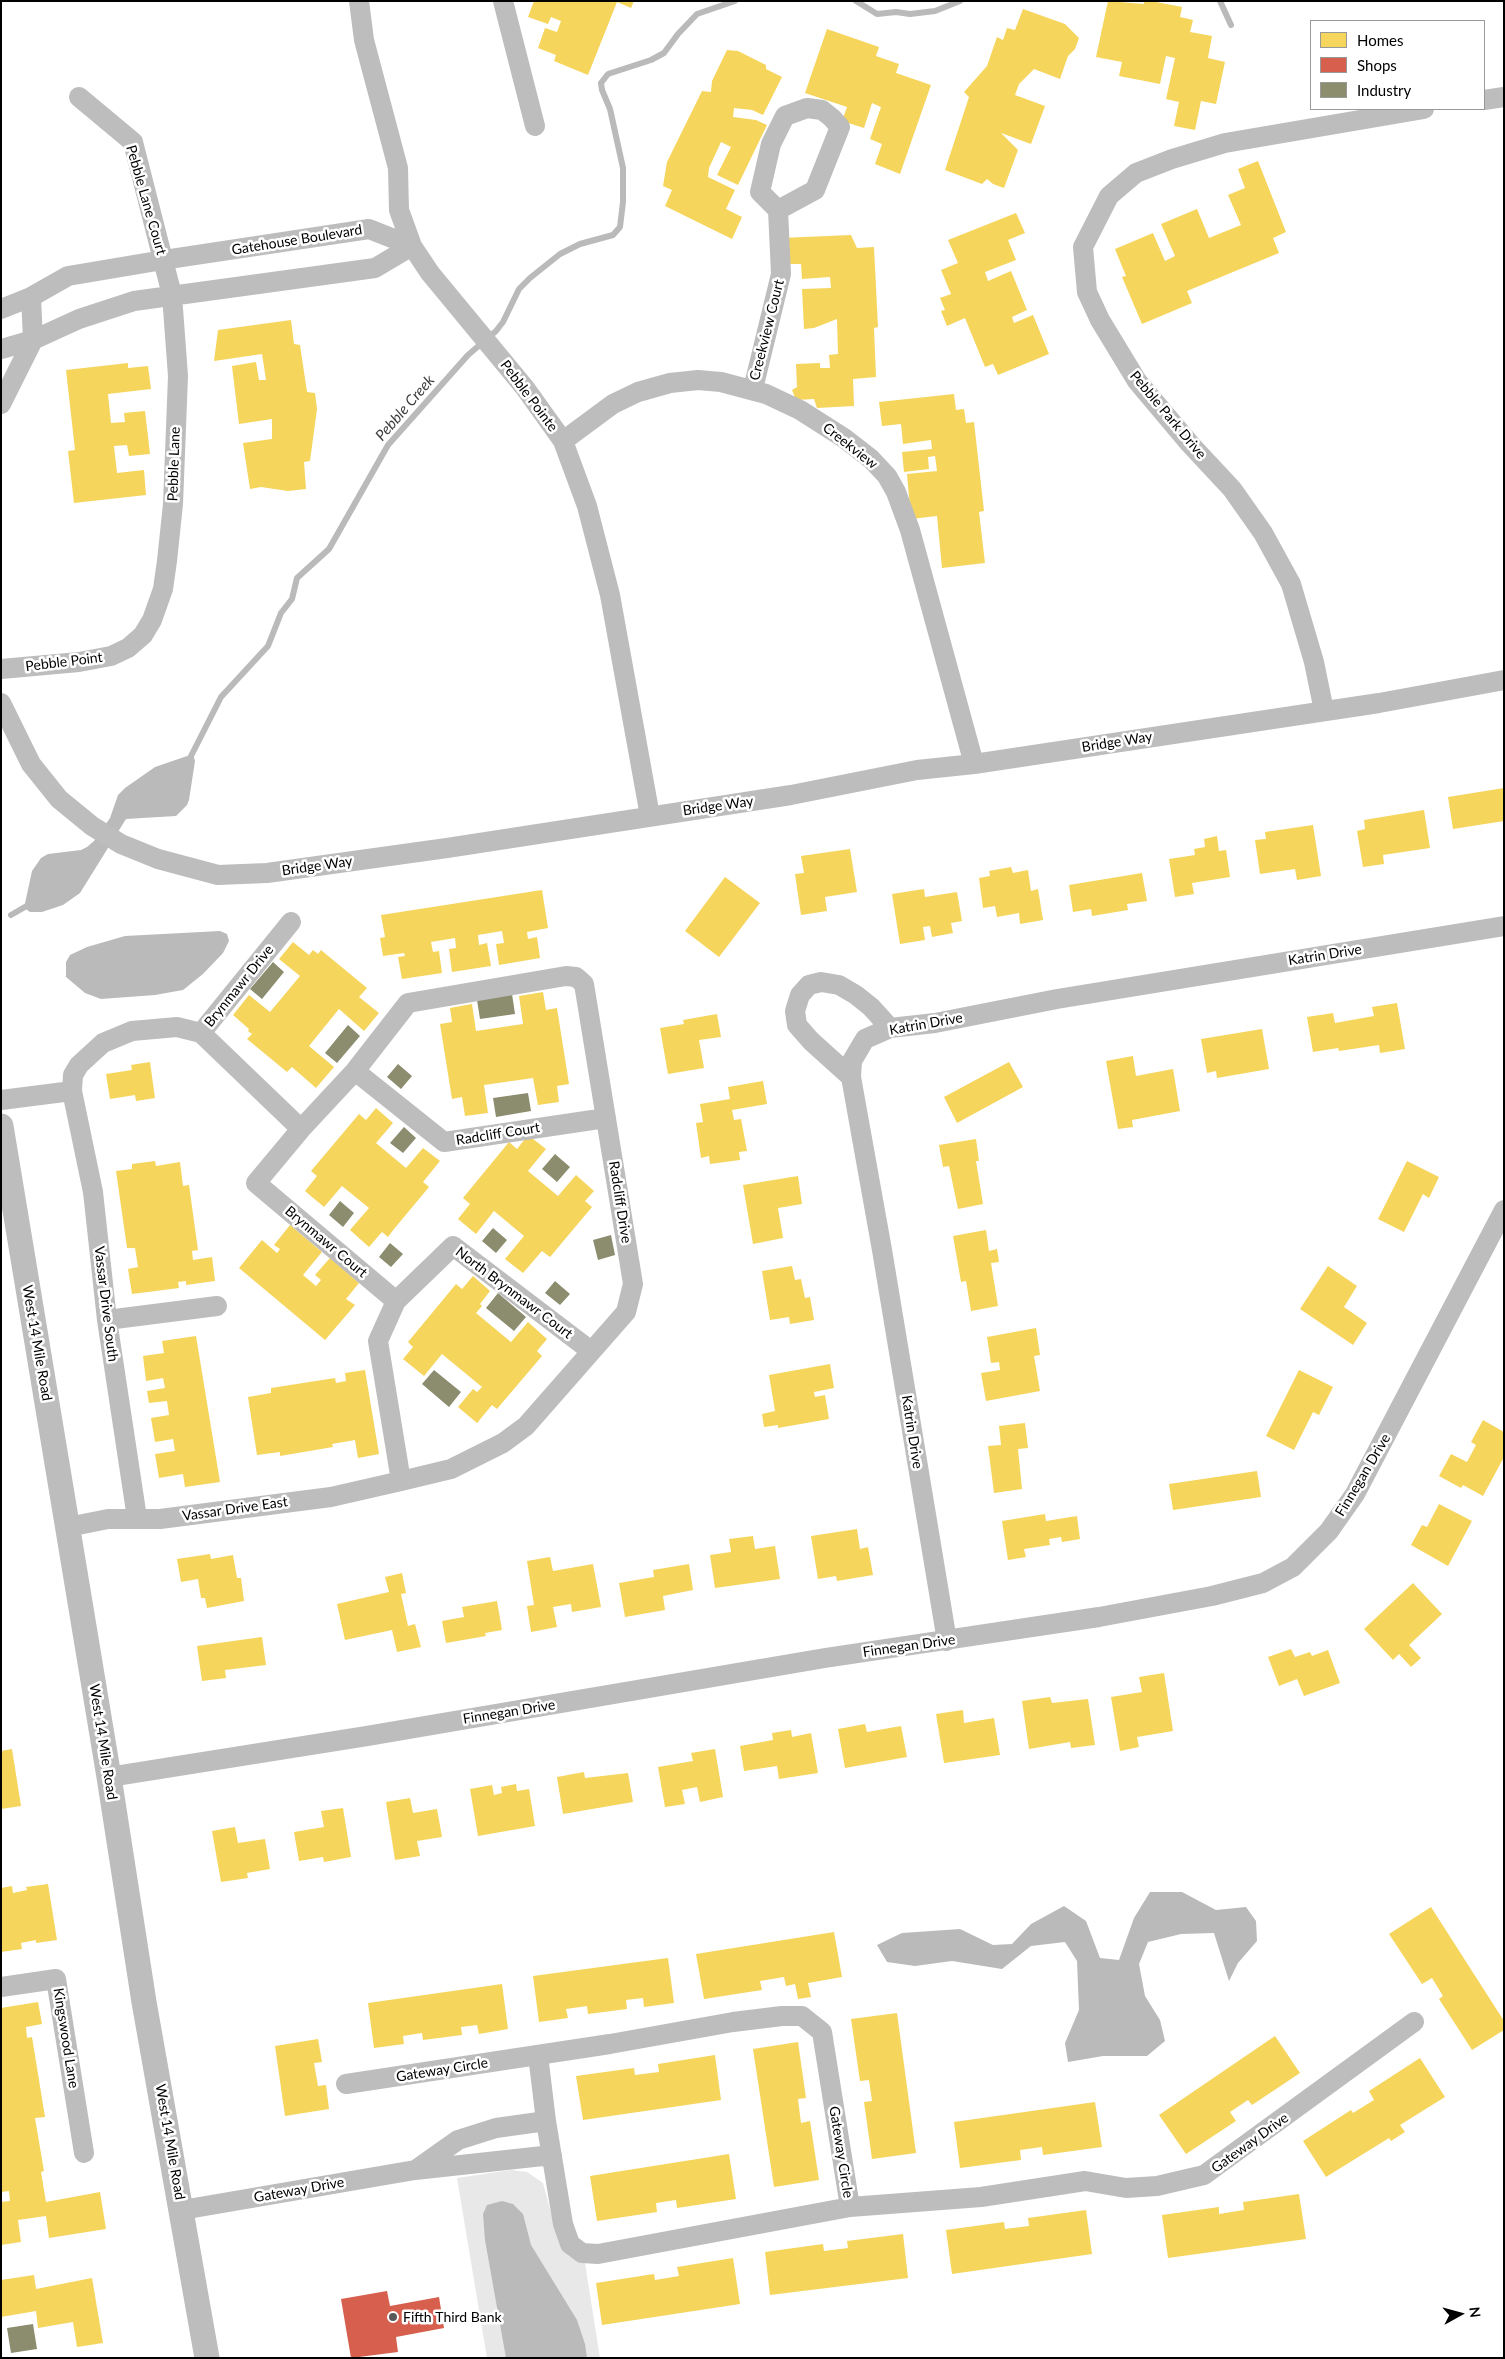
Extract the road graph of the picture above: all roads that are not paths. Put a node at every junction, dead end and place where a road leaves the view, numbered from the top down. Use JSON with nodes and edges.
{"nodes":[{"id":1,"x":360,"y":1,"type":"edge"},
{"id":2,"x":503,"y":1,"type":"edge"},
{"id":3,"x":1504,"y":96,"type":"edge"},
{"id":4,"x":79,"y":97,"type":"dead end"},
{"id":5,"x":1485,"y":100,"type":"edge"},
{"id":6,"x":1418,"y":110,"type":"edge"},
{"id":7,"x":535,"y":126,"type":"dead end"},
{"id":8,"x":778,"y":210,"type":"junction"},
{"id":9,"x":412,"y":246,"type":"junction"},
{"id":10,"x":163,"y":260,"type":"junction"},
{"id":11,"x":172,"y":295,"type":"junction"},
{"id":12,"x":31,"y":297,"type":"junction"},
{"id":13,"x":1,"y":309,"type":"edge"},
{"id":14,"x":32,"y":340,"type":"junction"},
{"id":15,"x":1,"y":349,"type":"edge"},
{"id":16,"x":753,"y":389,"type":"junction"},
{"id":17,"x":1,"y":404,"type":"edge"},
{"id":18,"x":563,"y":441,"type":"junction"},
{"id":19,"x":146,"y":630,"type":"joint"},
{"id":20,"x":1,"y":669,"type":"edge"},
{"id":21,"x":1504,"y":680,"type":"edge"},
{"id":22,"x":1,"y":703,"type":"edge"},
{"id":23,"x":1324,"y":711,"type":"junction"},
{"id":24,"x":974,"y":764,"type":"junction"},
{"id":25,"x":650,"y":816,"type":"junction"},
{"id":26,"x":292,"y":922,"type":"dead end"},
{"id":27,"x":1504,"y":926,"type":"edge"},
{"id":28,"x":890,"y":1028,"type":"junction"},
{"id":29,"x":201,"y":1033,"type":"junction"},
{"id":30,"x":355,"y":1071,"type":"junction"},
{"id":31,"x":851,"y":1078,"type":"junction"},
{"id":32,"x":72,"y":1091,"type":"junction"},
{"id":33,"x":1,"y":1100,"type":"edge"},
{"id":34,"x":606,"y":1118,"type":"junction"},
{"id":35,"x":1,"y":1126,"type":"edge"},
{"id":36,"x":301,"y":1129,"type":"junction"},
{"id":37,"x":1504,"y":1210,"type":"edge"},
{"id":38,"x":396,"y":1301,"type":"junction"},
{"id":39,"x":217,"y":1306,"type":"dead end"},
{"id":40,"x":107,"y":1320,"type":"junction"},
{"id":41,"x":591,"y":1351,"type":"junction"},
{"id":42,"x":400,"y":1482,"type":"junction"},
{"id":43,"x":137,"y":1518,"type":"junction"},
{"id":44,"x":68,"y":1527,"type":"junction"},
{"id":45,"x":946,"y":1641,"type":"junction"},
{"id":46,"x":109,"y":1776,"type":"junction"},
{"id":47,"x":1,"y":1987,"type":"edge"},
{"id":48,"x":1414,"y":2022,"type":"dead end"},
{"id":49,"x":538,"y":2055,"type":"junction"},
{"id":50,"x":346,"y":2084,"type":"dead end"},
{"id":51,"x":546,"y":2121,"type":"junction"},
{"id":52,"x":84,"y":2153,"type":"dead end"},
{"id":53,"x":552,"y":2155,"type":"junction"},
{"id":54,"x":415,"y":2170,"type":"junction"},
{"id":55,"x":850,"y":2207,"type":"junction"},
{"id":56,"x":182,"y":2210,"type":"junction"},
{"id":57,"x":207,"y":2358,"type":"edge"}],
"edges":[{"from":1,"to":9,"type":"street","name":"Pebble Pointe"},
{"from":2,"to":7,"type":"street"},
{"from":3,"to":5,"type":"street"},
{"from":4,"to":10,"type":"street","name":"Pebble Lane Court"},
{"from":6,"to":23,"type":"street","name":"Pebble Park Drive"},
{"from":8,"to":8,"type":"street"},
{"from":8,"to":16,"type":"street","name":"Creekview Court"},
{"from":9,"to":10,"type":"street","name":"Gatehouse Boulevard"},
{"from":9,"to":11,"type":"street"},
{"from":9,"to":18,"type":"street","name":"Pebble Pointe"},
{"from":10,"to":11,"type":"street","name":"Pebble Lane Court"},
{"from":10,"to":12,"type":"street","name":"Gatehouse Boulevard"},
{"from":11,"to":14,"type":"street"},
{"from":11,"to":19,"type":"street","name":"Pebble Lane"},
{"from":12,"to":13,"type":"street","name":"Gatehouse Boulevard"},
{"from":12,"to":14,"type":"street"},
{"from":14,"to":15,"type":"street"},
{"from":14,"to":17,"type":"street"},
{"from":16,"to":18,"type":"street","name":"Creekview"},
{"from":16,"to":24,"type":"street","name":"Creekview"},
{"from":18,"to":25,"type":"street","name":"Pebble Pointe"},
{"from":19,"to":20,"type":"street","name":"Pebble Point"},
{"from":21,"to":23,"type":"street","name":"Bridge Way"},
{"from":22,"to":25,"type":"street","name":"Bridge Way"},
{"from":23,"to":24,"type":"street","name":"Bridge Way"},
{"from":24,"to":25,"type":"street","name":"Bridge Way"},
{"from":26,"to":29,"type":"street","name":"Brynmawr Drive"},
{"from":27,"to":28,"type":"street","name":"Katrin Drive"},
{"from":28,"to":31,"type":"street","name":"Katrin Drive"},
{"from":28,"to":31,"type":"street"},
{"from":29,"to":32,"type":"street","name":"Brynmawr Drive"},
{"from":29,"to":36,"type":"street"},
{"from":30,"to":34,"type":"street","name":"Radcliff Court"},
{"from":30,"to":34,"type":"street","name":"Radcliff Drive"},
{"from":30,"to":36,"type":"street"},
{"from":31,"to":45,"type":"street","name":"Katrin Drive"},
{"from":32,"to":33,"type":"street"},
{"from":32,"to":40,"type":"street","name":"Vassar Drive South"},
{"from":34,"to":41,"type":"street","name":"Radcliff Drive"},
{"from":35,"to":44,"type":"street","name":"West 14 Mile Road"},
{"from":36,"to":38,"type":"street","name":"Brynmawr Court"},
{"from":37,"to":45,"type":"street","name":"Finnegan Drive"},
{"from":38,"to":41,"type":"street","name":"North Brynmawr Court"},
{"from":38,"to":42,"type":"street"},
{"from":39,"to":40,"type":"street"},
{"from":40,"to":43,"type":"street","name":"Vassar Drive South"},
{"from":41,"to":42,"type":"street","name":"Radcliff Drive"},
{"from":42,"to":43,"type":"street","name":"Vassar Drive East"},
{"from":43,"to":44,"type":"street","name":"Vassar Drive East"},
{"from":44,"to":46,"type":"street","name":"West 14 Mile Road"},
{"from":45,"to":46,"type":"street","name":"Finnegan Drive"},
{"from":46,"to":56,"type":"street","name":"West 14 Mile Road"},
{"from":47,"to":52,"type":"street","name":"Kingswood Lane"},
{"from":48,"to":55,"type":"street","name":"Gateway Drive"},
{"from":49,"to":50,"type":"street","name":"Gateway Circle"},
{"from":49,"to":51,"type":"street","name":"Gateway Circle"},
{"from":49,"to":55,"type":"street","name":"Gateway Circle"},
{"from":51,"to":53,"type":"street","name":"Gateway Circle"},
{"from":51,"to":54,"type":"street","name":"Gateway Drive"},
{"from":53,"to":54,"type":"street","name":"Gateway Drive"},
{"from":53,"to":55,"type":"street","name":"Gateway Circle"},
{"from":54,"to":56,"type":"street","name":"Gateway Drive"},
{"from":56,"to":57,"type":"street","name":"West 14 Mile Road"}]}
